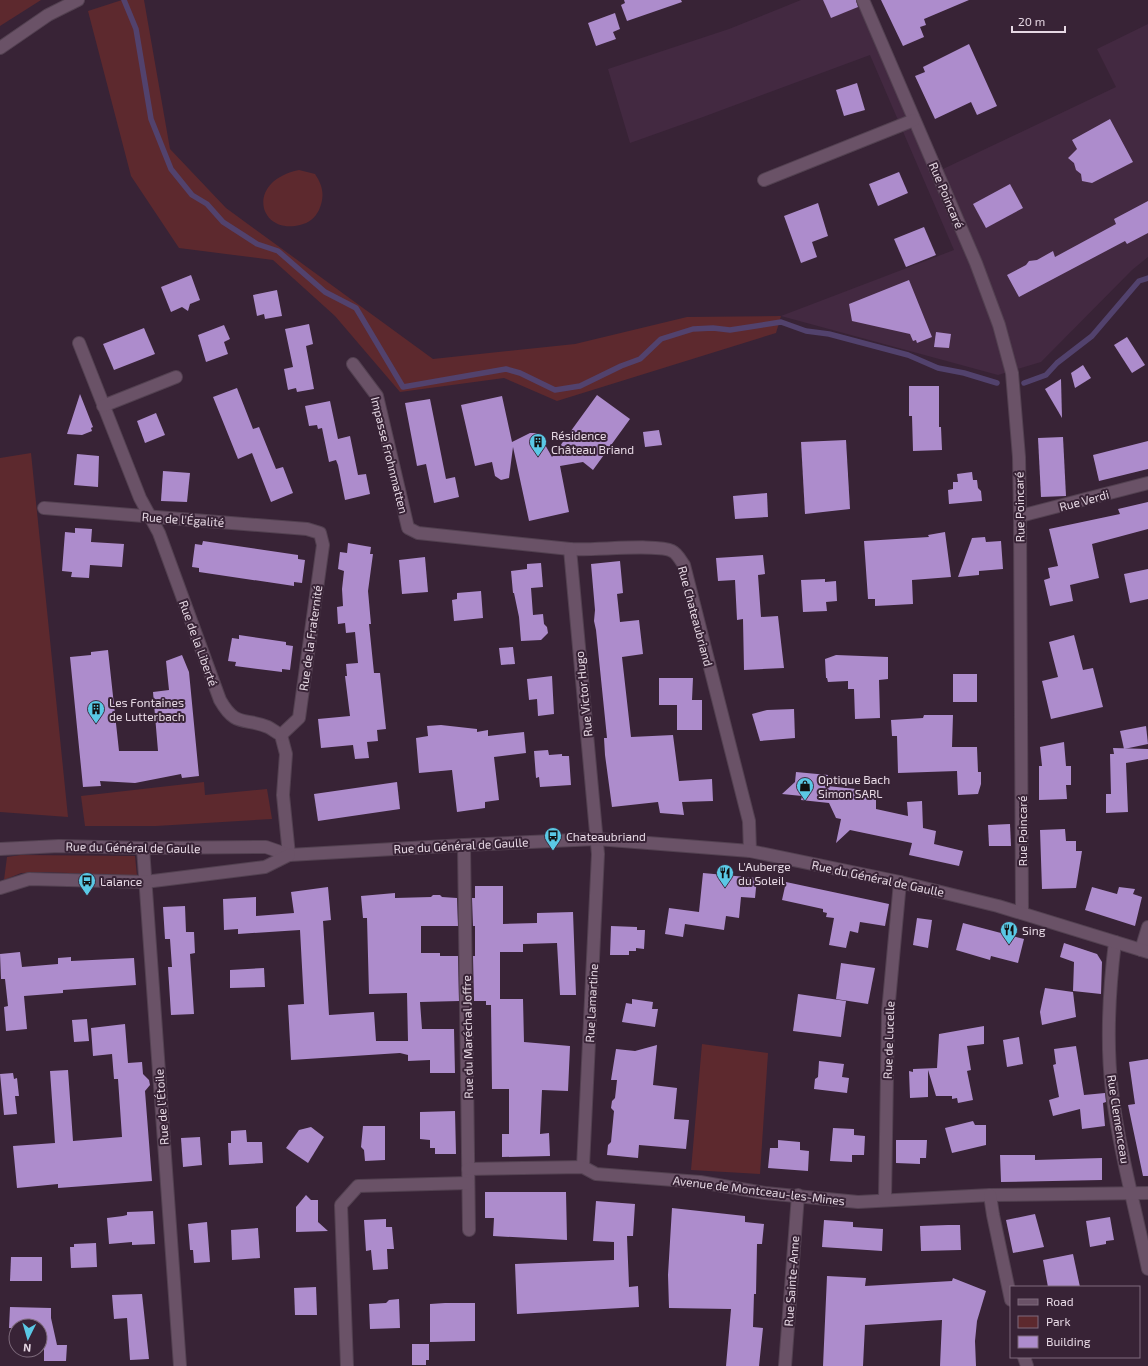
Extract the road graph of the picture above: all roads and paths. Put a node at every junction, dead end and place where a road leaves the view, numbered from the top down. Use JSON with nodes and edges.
{"nodes":[{"id":1,"x":78,"y":0,"type":"edge"},
{"id":2,"x":863,"y":0,"type":"edge"},
{"id":3,"x":0,"y":48,"type":"edge"},
{"id":4,"x":914,"y":120,"type":"junction"},
{"id":5,"x":764,"y":180,"type":"dead end"},
{"id":6,"x":79,"y":343,"type":"dead end"},
{"id":7,"x":353,"y":364,"type":"dead end"},
{"id":8,"x":176,"y":377,"type":"dead end"},
{"id":9,"x":103,"y":406,"type":"junction"},
{"id":10,"x":1148,"y":483,"type":"edge"},
{"id":11,"x":44,"y":508,"type":"dead end"},
{"id":12,"x":1020,"y":516,"type":"junction"},
{"id":13,"x":150,"y":517,"type":"junction"},
{"id":14,"x":408,"y":528,"type":"joint"},
{"id":15,"x":320,"y":533,"type":"joint"},
{"id":16,"x":570,"y":549,"type":"junction"},
{"id":17,"x":281,"y":736,"type":"junction"},
{"id":18,"x":597,"y":839,"type":"junction"},
{"id":19,"x":464,"y":844,"type":"junction"},
{"id":20,"x":143,"y":848,"type":"junction"},
{"id":21,"x":0,"y":849,"type":"edge"},
{"id":22,"x":750,"y":851,"type":"junction"},
{"id":23,"x":289,"y":855,"type":"junction"},
{"id":24,"x":145,"y":882,"type":"junction"},
{"id":25,"x":900,"y":882,"type":"junction"},
{"id":26,"x":0,"y":888,"type":"edge"},
{"id":27,"x":1022,"y":913,"type":"junction"},
{"id":28,"x":1148,"y":927,"type":"edge"},
{"id":29,"x":1115,"y":942,"type":"junction"},
{"id":30,"x":1144,"y":951,"type":"edge"},
{"id":31,"x":583,"y":1167,"type":"junction"},
{"id":32,"x":468,"y":1169,"type":"junction"},
{"id":33,"x":468,"y":1183,"type":"junction"},
{"id":34,"x":1131,"y":1192,"type":"junction"},
{"id":35,"x":1148,"y":1193,"type":"edge"},
{"id":36,"x":798,"y":1195,"type":"junction"},
{"id":37,"x":990,"y":1195,"type":"junction"},
{"id":38,"x":885,"y":1199,"type":"junction"},
{"id":39,"x":469,"y":1230,"type":"dead end"},
{"id":40,"x":1148,"y":1269,"type":"edge"},
{"id":41,"x":1010,"y":1295,"type":"edge"},
{"id":42,"x":180,"y":1366,"type":"edge"},
{"id":43,"x":347,"y":1366,"type":"edge"},
{"id":44,"x":784,"y":1366,"type":"edge"}],
"edges":[{"from":1,"to":3,"type":"street"},
{"from":2,"to":4,"type":"street","name":"Rue Poincaré"},
{"from":4,"to":5,"type":"street"},
{"from":4,"to":12,"type":"street","name":"Rue Poincaré"},
{"from":6,"to":9,"type":"street","name":"Rue de la Liberté"},
{"from":7,"to":14,"type":"street","name":"Impasse Frohnmatten"},
{"from":8,"to":9,"type":"street"},
{"from":9,"to":13,"type":"street","name":"Rue de la Liberté"},
{"from":10,"to":12,"type":"street","name":"Rue Verdi"},
{"from":11,"to":13,"type":"street","name":"Rue de l'Égalité"},
{"from":12,"to":27,"type":"street","name":"Rue Poincaré"},
{"from":13,"to":15,"type":"street","name":"Rue de l'Égalité"},
{"from":13,"to":17,"type":"street","name":"Rue de la Liberté"},
{"from":14,"to":16,"type":"street","name":"Rue Chateaubriand"},
{"from":15,"to":17,"type":"street","name":"Rue de la Fraternité"},
{"from":16,"to":18,"type":"street","name":"Rue Victor Hugo"},
{"from":16,"to":22,"type":"street","name":"Rue Chateaubriand"},
{"from":17,"to":23,"type":"street"},
{"from":18,"to":19,"type":"street","name":"Rue du Général de Gaulle"},
{"from":18,"to":22,"type":"street","name":"Rue du Général de Gaulle"},
{"from":18,"to":31,"type":"street","name":"Rue Lamartine"},
{"from":19,"to":23,"type":"street","name":"Rue du Général de Gaulle"},
{"from":19,"to":32,"type":"street","name":"Rue du Maréchal Joffre"},
{"from":20,"to":21,"type":"street","name":"Rue du Général de Gaulle"},
{"from":20,"to":23,"type":"street","name":"Rue du Général de Gaulle"},
{"from":20,"to":24,"type":"street","name":"Rue de l'Étoile"},
{"from":22,"to":25,"type":"street","name":"Rue du Général de Gaulle"},
{"from":23,"to":24,"type":"street","name":"Rue du Général de Gaulle"},
{"from":24,"to":26,"type":"street","name":"Rue du Général de Gaulle"},
{"from":24,"to":42,"type":"street","name":"Rue de l'Étoile"},
{"from":25,"to":27,"type":"street","name":"Rue du Général de Gaulle"},
{"from":25,"to":38,"type":"street","name":"Rue de Lucelle"},
{"from":27,"to":29,"type":"street","name":"Rue du Général de Gaulle"},
{"from":28,"to":30,"type":"street"},
{"from":29,"to":30,"type":"street","name":"Rue du Général de Gaulle"},
{"from":29,"to":34,"type":"street","name":"Rue Clemenceau"},
{"from":31,"to":32,"type":"street","name":"Avenue de Montceau-les-Mines"},
{"from":31,"to":36,"type":"street","name":"Avenue de Montceau-les-Mines"},
{"from":32,"to":33,"type":"street","name":"Rue du Maréchal Joffre"},
{"from":33,"to":39,"type":"street","name":"Rue du Maréchal Joffre"},
{"from":33,"to":43,"type":"street"},
{"from":34,"to":35,"type":"street","name":"Avenue de Montceau-les-Mines"},
{"from":34,"to":37,"type":"street","name":"Avenue de Montceau-les-Mines"},
{"from":34,"to":40,"type":"street","name":"Rue Clemenceau"},
{"from":36,"to":38,"type":"street","name":"Avenue de Montceau-les-Mines"},
{"from":36,"to":44,"type":"street","name":"Rue Sainte-Anne"},
{"from":37,"to":38,"type":"street","name":"Avenue de Montceau-les-Mines"},
{"from":37,"to":41,"type":"street"}]}
